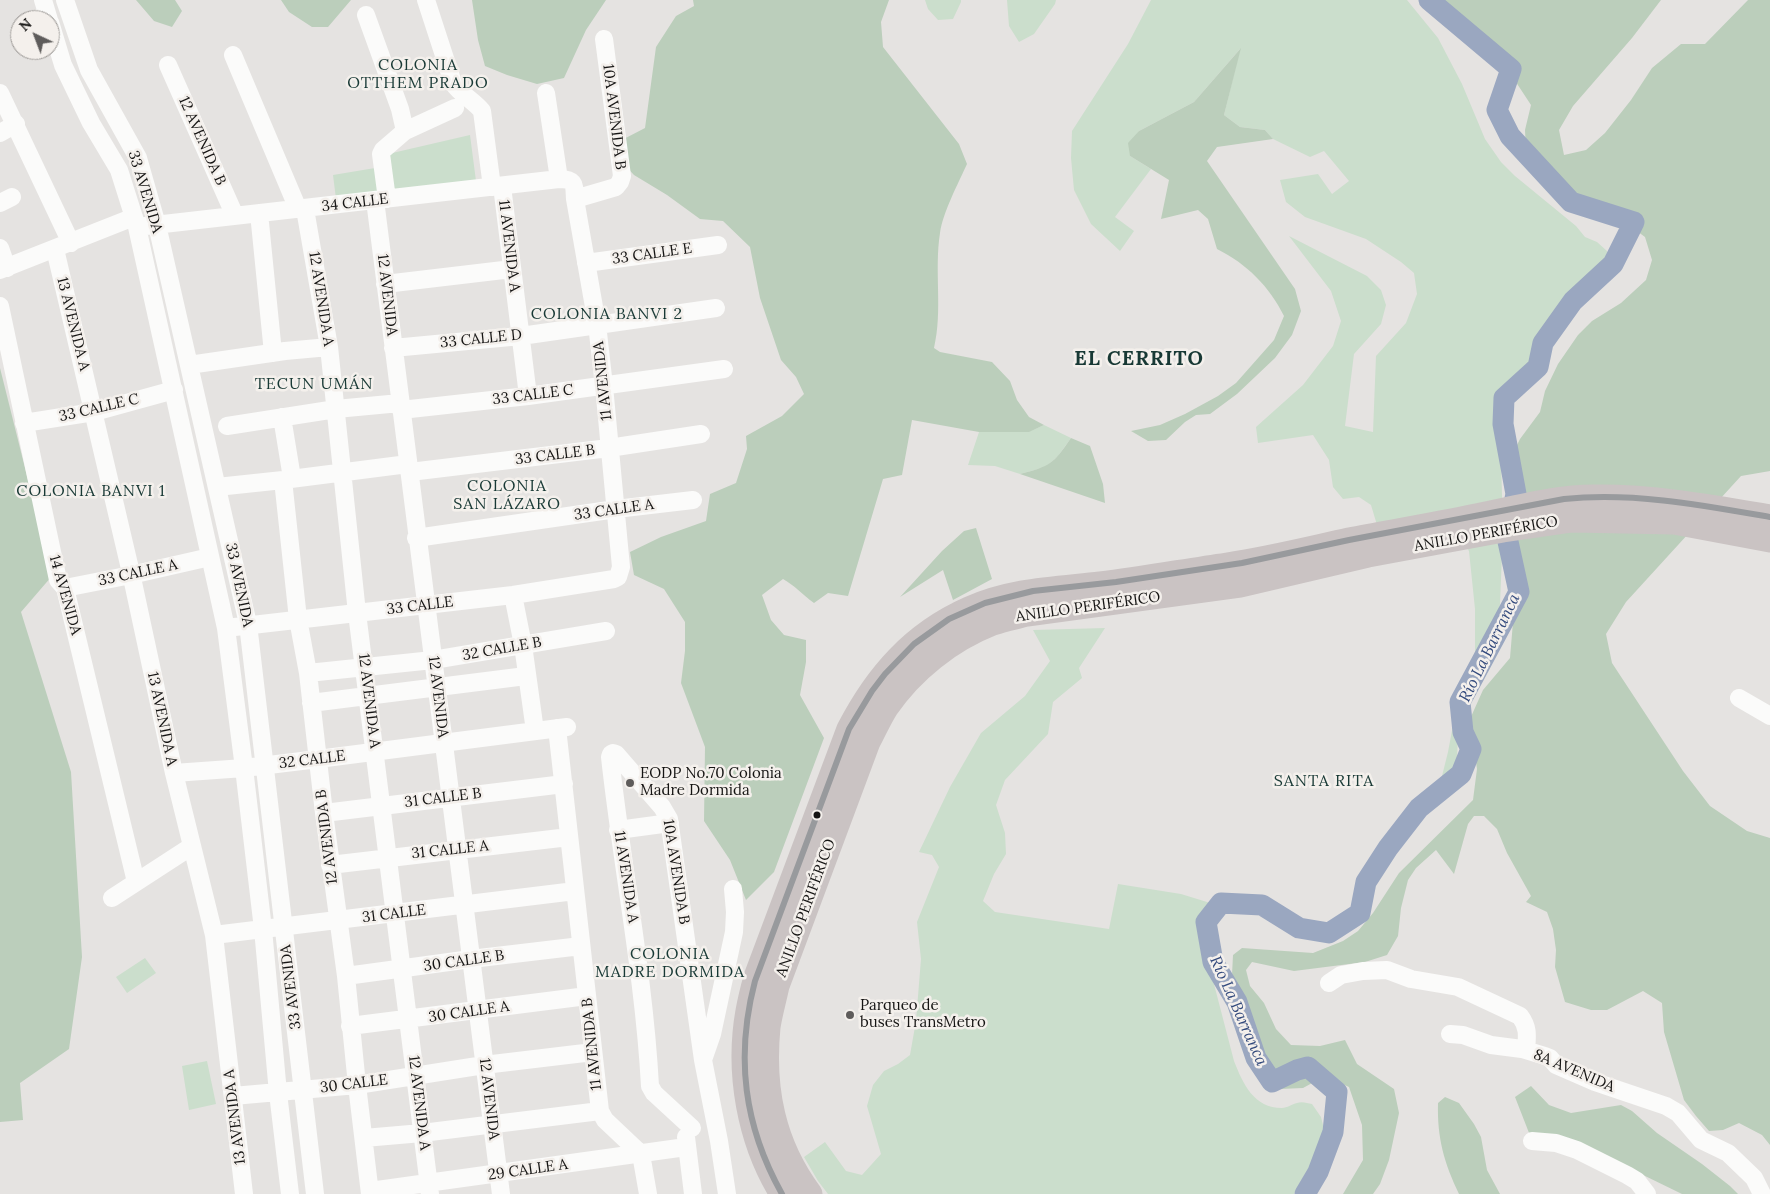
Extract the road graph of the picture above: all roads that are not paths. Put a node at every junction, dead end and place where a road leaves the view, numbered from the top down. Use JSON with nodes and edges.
{"nodes":[{"id":1,"x":65,"y":0,"type":"edge"},
{"id":2,"x":426,"y":0,"type":"edge"},
{"id":3,"x":366,"y":15,"type":"dead end"},
{"id":4,"x":604,"y":39,"type":"dead end"},
{"id":5,"x":233,"y":54,"type":"dead end"},
{"id":6,"x":60,"y":55,"type":"edge"},
{"id":7,"x":168,"y":65,"type":"dead end"},
{"id":8,"x":0,"y":93,"type":"edge"},
{"id":9,"x":546,"y":93,"type":"dead end"},
{"id":10,"x":455,"y":108,"type":"dead end"},
{"id":11,"x":16,"y":124,"type":"junction"},
{"id":12,"x":405,"y":131,"type":"junction"},
{"id":13,"x":0,"y":133,"type":"edge"},
{"id":14,"x":565,"y":180,"type":"junction"},
{"id":15,"x":497,"y":186,"type":"junction"},
{"id":16,"x":574,"y":199,"type":"junction"},
{"id":17,"x":381,"y":200,"type":"junction"},
{"id":18,"x":302,"y":209,"type":"junction"},
{"id":19,"x":260,"y":213,"type":"junction"},
{"id":20,"x":236,"y":216,"type":"junction"},
{"id":21,"x":136,"y":222,"type":"junction"},
{"id":22,"x":157,"y":225,"type":"junction"},
{"id":23,"x":71,"y":243,"type":"junction"},
{"id":24,"x":718,"y":245,"type":"dead end"},
{"id":25,"x":0,"y":248,"type":"edge"},
{"id":26,"x":55,"y":249,"type":"junction"},
{"id":27,"x":586,"y":263,"type":"junction"},
{"id":28,"x":4,"y":269,"type":"edge"},
{"id":29,"x":512,"y":269,"type":"junction"},
{"id":30,"x":385,"y":284,"type":"junction"},
{"id":31,"x":0,"y":306,"type":"edge"},
{"id":32,"x":716,"y":308,"type":"dead end"},
{"id":33,"x":597,"y":324,"type":"junction"},
{"id":34,"x":520,"y":336,"type":"junction"},
{"id":35,"x":329,"y":347,"type":"junction"},
{"id":36,"x":393,"y":348,"type":"junction"},
{"id":37,"x":273,"y":353,"type":"junction"},
{"id":38,"x":189,"y":365,"type":"junction"},
{"id":39,"x":724,"y":369,"type":"dead end"},
{"id":40,"x":604,"y":386,"type":"junction"},
{"id":41,"x":174,"y":390,"type":"junction"},
{"id":42,"x":528,"y":396,"type":"junction"},
{"id":43,"x":401,"y":406,"type":"junction"},
{"id":44,"x":336,"y":409,"type":"junction"},
{"id":45,"x":94,"y":412,"type":"junction"},
{"id":46,"x":282,"y":417,"type":"junction"},
{"id":47,"x":24,"y":423,"type":"junction"},
{"id":48,"x":227,"y":426,"type":"dead end"},
{"id":49,"x":701,"y":434,"type":"dead end"},
{"id":50,"x":609,"y":448,"type":"junction"},
{"id":51,"x":409,"y":468,"type":"junction"},
{"id":52,"x":342,"y":472,"type":"junction"},
{"id":53,"x":288,"y":479,"type":"junction"},
{"id":54,"x":217,"y":487,"type":"junction"},
{"id":55,"x":693,"y":500,"type":"dead end"},
{"id":56,"x":616,"y":509,"type":"junction"},
{"id":57,"x":1770,"y":517,"type":"edge"},
{"id":58,"x":416,"y":538,"type":"junction"},
{"id":59,"x":1770,"y":540,"type":"edge"},
{"id":60,"x":210,"y":557,"type":"junction"},
{"id":61,"x":131,"y":575,"type":"junction"},
{"id":62,"x":614,"y":579,"type":"joint"},
{"id":63,"x":65,"y":588,"type":"junction"},
{"id":64,"x":1099,"y":594,"type":"junction"},
{"id":65,"x":513,"y":595,"type":"junction"},
{"id":66,"x":426,"y":604,"type":"junction"},
{"id":67,"x":358,"y":614,"type":"junction"},
{"id":68,"x":298,"y":619,"type":"junction"},
{"id":69,"x":248,"y":624,"type":"junction"},
{"id":70,"x":226,"y":628,"type":"junction"},
{"id":71,"x":606,"y":631,"type":"dead end"},
{"id":72,"x":523,"y":645,"type":"junction"},
{"id":73,"x":433,"y":660,"type":"junction"},
{"id":74,"x":364,"y":667,"type":"junction"},
{"id":75,"x":308,"y":673,"type":"junction"},
{"id":76,"x":526,"y":676,"type":"junction"},
{"id":77,"x":436,"y":686,"type":"junction"},
{"id":78,"x":368,"y":695,"type":"junction"},
{"id":79,"x":1739,"y":698,"type":"dead end"},
{"id":80,"x":311,"y":702,"type":"junction"},
{"id":81,"x":1770,"y":716,"type":"edge"},
{"id":82,"x":563,"y":727,"type":"joint"},
{"id":83,"x":535,"y":731,"type":"junction"},
{"id":84,"x":443,"y":743,"type":"junction"},
{"id":85,"x":375,"y":752,"type":"junction"},
{"id":86,"x":610,"y":757,"type":"joint"},
{"id":87,"x":318,"y":759,"type":"junction"},
{"id":88,"x":266,"y":765,"type":"junction"},
{"id":89,"x":244,"y":768,"type":"junction"},
{"id":90,"x":174,"y":773,"type":"junction"},
{"id":91,"x":564,"y":784,"type":"junction"},
{"id":92,"x":450,"y":797,"type":"junction"},
{"id":93,"x":382,"y":806,"type":"junction"},
{"id":94,"x":324,"y":813,"type":"junction"},
{"id":95,"x":670,"y":823,"type":"junction"},
{"id":96,"x":618,"y":830,"type":"junction"},
{"id":97,"x":569,"y":837,"type":"junction"},
{"id":98,"x":192,"y":846,"type":"junction"},
{"id":99,"x":457,"y":849,"type":"junction"},
{"id":100,"x":388,"y":857,"type":"junction"},
{"id":101,"x":330,"y":864,"type":"junction"},
{"id":102,"x":136,"y":882,"type":"junction"},
{"id":103,"x":733,"y":889,"type":"dead end"},
{"id":104,"x":575,"y":891,"type":"junction"},
{"id":105,"x":112,"y":898,"type":"dead end"},
{"id":106,"x":464,"y":904,"type":"junction"},
{"id":107,"x":395,"y":913,"type":"junction"},
{"id":108,"x":337,"y":921,"type":"junction"},
{"id":109,"x":284,"y":927,"type":"junction"},
{"id":110,"x":263,"y":929,"type":"junction"},
{"id":111,"x":214,"y":935,"type":"junction"},
{"id":112,"x":581,"y":946,"type":"junction"},
{"id":113,"x":471,"y":959,"type":"junction"},
{"id":114,"x":401,"y":969,"type":"junction"},
{"id":115,"x":346,"y":976,"type":"junction"},
{"id":116,"x":1329,"y":983,"type":"dead end"},
{"id":117,"x":587,"y":996,"type":"junction"},
{"id":118,"x":478,"y":1010,"type":"junction"},
{"id":119,"x":408,"y":1020,"type":"junction"},
{"id":120,"x":350,"y":1026,"type":"junction"},
{"id":121,"x":1450,"y":1034,"type":"dead end"},
{"id":122,"x":1526,"y":1050,"type":"junction"},
{"id":123,"x":593,"y":1052,"type":"junction"},
{"id":124,"x":703,"y":1060,"type":"junction"},
{"id":125,"x":484,"y":1065,"type":"junction"},
{"id":126,"x":416,"y":1077,"type":"junction"},
{"id":127,"x":357,"y":1085,"type":"junction"},
{"id":128,"x":303,"y":1090,"type":"junction"},
{"id":129,"x":278,"y":1093,"type":"junction"},
{"id":130,"x":233,"y":1096,"type":"junction"},
{"id":131,"x":712,"y":1110,"type":"junction"},
{"id":132,"x":600,"y":1111,"type":"junction"},
{"id":133,"x":492,"y":1124,"type":"junction"},
{"id":134,"x":692,"y":1128,"type":"junction"},
{"id":135,"x":422,"y":1133,"type":"junction"},
{"id":136,"x":364,"y":1138,"type":"junction"},
{"id":137,"x":1532,"y":1141,"type":"dead end"},
{"id":138,"x":686,"y":1147,"type":"junction"},
{"id":139,"x":641,"y":1154,"type":"junction"},
{"id":140,"x":498,"y":1174,"type":"junction"},
{"id":141,"x":429,"y":1189,"type":"edge"},
{"id":142,"x":370,"y":1192,"type":"edge"},
{"id":143,"x":244,"y":1194,"type":"edge"},
{"id":144,"x":290,"y":1194,"type":"edge"},
{"id":145,"x":315,"y":1194,"type":"edge"},
{"id":146,"x":501,"y":1194,"type":"edge"},
{"id":147,"x":648,"y":1194,"type":"edge"},
{"id":148,"x":693,"y":1194,"type":"edge"},
{"id":149,"x":727,"y":1194,"type":"edge"},
{"id":150,"x":782,"y":1194,"type":"edge"},
{"id":151,"x":810,"y":1194,"type":"edge"},
{"id":152,"x":1647,"y":1194,"type":"edge"},
{"id":153,"x":1762,"y":1194,"type":"edge"}],
"edges":[{"from":1,"to":22,"type":"street","name":"33 AVENIDA"},
{"from":2,"to":15,"type":"street","name":"11 AVENIDA A"},
{"from":3,"to":12,"type":"street"},
{"from":4,"to":16,"type":"street","name":"10A AVENIDA B"},
{"from":5,"to":18,"type":"street","name":"12 AVENIDA A"},
{"from":6,"to":21,"type":"street","name":"33 AVENIDA"},
{"from":7,"to":20,"type":"street","name":"12 AVENIDA B"},
{"from":8,"to":11,"type":"street"},
{"from":9,"to":14,"type":"street","name":"11 AVENIDA"},
{"from":10,"to":12,"type":"street"},
{"from":11,"to":13,"type":"street"},
{"from":11,"to":23,"type":"street"},
{"from":12,"to":17,"type":"street","name":"12 AVENIDA"},
{"from":14,"to":15,"type":"street","name":"34 CALLE"},
{"from":14,"to":16,"type":"street","name":"11 AVENIDA"},
{"from":15,"to":17,"type":"street","name":"34 CALLE"},
{"from":15,"to":29,"type":"street","name":"11 AVENIDA A"},
{"from":16,"to":27,"type":"street","name":"11 AVENIDA"},
{"from":17,"to":18,"type":"street","name":"34 CALLE"},
{"from":17,"to":30,"type":"street","name":"12 AVENIDA"},
{"from":18,"to":19,"type":"street","name":"34 CALLE"},
{"from":18,"to":35,"type":"street","name":"12 AVENIDA A"},
{"from":19,"to":20,"type":"street","name":"34 CALLE"},
{"from":19,"to":37,"type":"street"},
{"from":20,"to":22,"type":"street","name":"34 CALLE"},
{"from":21,"to":22,"type":"street","name":"34 CALLE"},
{"from":21,"to":23,"type":"street","name":"34 CALLE"},
{"from":21,"to":41,"type":"street","name":"33 AVENIDA"},
{"from":22,"to":38,"type":"street","name":"33 AVENIDA"},
{"from":23,"to":26,"type":"street","name":"34 CALLE"},
{"from":24,"to":27,"type":"street","name":"33 CALLE E"},
{"from":25,"to":28,"type":"street"},
{"from":26,"to":28,"type":"street","name":"34 CALLE"},
{"from":26,"to":45,"type":"street","name":"13 AVENIDA A"},
{"from":27,"to":33,"type":"street","name":"11 AVENIDA"},
{"from":29,"to":30,"type":"street"},
{"from":29,"to":34,"type":"street","name":"11 AVENIDA A"},
{"from":30,"to":36,"type":"street","name":"12 AVENIDA"},
{"from":31,"to":47,"type":"street","name":"14 AVENIDA"},
{"from":32,"to":33,"type":"street","name":"33 CALLE D"},
{"from":33,"to":34,"type":"street","name":"33 CALLE D"},
{"from":33,"to":40,"type":"street","name":"11 AVENIDA"},
{"from":34,"to":36,"type":"street","name":"33 CALLE D"},
{"from":34,"to":42,"type":"street","name":"11 AVENIDA A"},
{"from":35,"to":37,"type":"street"},
{"from":35,"to":44,"type":"street","name":"12 AVENIDA A"},
{"from":36,"to":43,"type":"street","name":"12 AVENIDA"},
{"from":37,"to":38,"type":"street"},
{"from":38,"to":54,"type":"street","name":"33 AVENIDA"},
{"from":39,"to":40,"type":"street","name":"33 CALLE C"},
{"from":40,"to":42,"type":"street","name":"33 CALLE C"},
{"from":40,"to":50,"type":"street","name":"11 AVENIDA"},
{"from":41,"to":45,"type":"street","name":"33 CALLE C"},
{"from":41,"to":60,"type":"street","name":"33 AVENIDA"},
{"from":42,"to":43,"type":"street","name":"33 CALLE C"},
{"from":43,"to":44,"type":"street","name":"33 CALLE C"},
{"from":43,"to":51,"type":"street","name":"12 AVENIDA"},
{"from":44,"to":46,"type":"street","name":"33 CALLE C"},
{"from":44,"to":52,"type":"street","name":"12 AVENIDA A"},
{"from":45,"to":47,"type":"street","name":"33 CALLE C"},
{"from":45,"to":61,"type":"street","name":"13 AVENIDA A"},
{"from":46,"to":48,"type":"street","name":"33 CALLE C"},
{"from":46,"to":53,"type":"street","name":"12 AVENIDA B"},
{"from":47,"to":63,"type":"street","name":"14 AVENIDA"},
{"from":49,"to":50,"type":"street","name":"33 CALLE B"},
{"from":50,"to":51,"type":"street","name":"33 CALLE B"},
{"from":50,"to":56,"type":"street","name":"11 AVENIDA"},
{"from":51,"to":52,"type":"street","name":"33 CALLE B"},
{"from":51,"to":58,"type":"street","name":"12 AVENIDA"},
{"from":52,"to":53,"type":"street","name":"33 CALLE B"},
{"from":52,"to":67,"type":"street","name":"12 AVENIDA A"},
{"from":53,"to":54,"type":"street","name":"33 CALLE B"},
{"from":53,"to":68,"type":"street","name":"12 AVENIDA B"},
{"from":54,"to":69,"type":"street","name":"33 AVENIDA"},
{"from":55,"to":56,"type":"street","name":"33 CALLE A"},
{"from":56,"to":58,"type":"street","name":"33 CALLE A"},
{"from":56,"to":62,"type":"street","name":"11 AVENIDA"},
{"from":57,"to":64,"type":"highway","name":"ANILLO PERIFÉRICO"},
{"from":58,"to":66,"type":"street","name":"12 AVENIDA"},
{"from":59,"to":64,"type":"highway","name":"ANILLO PERIFÉRICO"},
{"from":60,"to":61,"type":"street","name":"33 CALLE A"},
{"from":60,"to":70,"type":"street","name":"33 AVENIDA"},
{"from":61,"to":63,"type":"street","name":"33 CALLE A"},
{"from":61,"to":90,"type":"street","name":"13 AVENIDA A"},
{"from":62,"to":65,"type":"street","name":"33 CALLE"},
{"from":63,"to":102,"type":"street","name":"14 AVENIDA"},
{"from":64,"to":150,"type":"highway","name":"ANILLO PERIFÉRICO"},
{"from":64,"to":151,"type":"highway","name":"ANILLO PERIFÉRICO"},
{"from":65,"to":66,"type":"street","name":"33 CALLE"},
{"from":65,"to":72,"type":"street"},
{"from":66,"to":67,"type":"street","name":"33 CALLE"},
{"from":66,"to":73,"type":"street","name":"12 AVENIDA"},
{"from":67,"to":68,"type":"street","name":"33 CALLE"},
{"from":67,"to":74,"type":"street","name":"12 AVENIDA A"},
{"from":68,"to":69,"type":"street","name":"33 CALLE"},
{"from":68,"to":75,"type":"street","name":"12 AVENIDA B"},
{"from":69,"to":70,"type":"street","name":"33 CALLE"},
{"from":69,"to":88,"type":"street","name":"33 AVENIDA"},
{"from":70,"to":89,"type":"street","name":"33 AVENIDA"},
{"from":71,"to":72,"type":"street","name":"32 CALLE B"},
{"from":72,"to":73,"type":"street","name":"32 CALLE B"},
{"from":72,"to":76,"type":"street"},
{"from":73,"to":74,"type":"street","name":"32 CALLE B"},
{"from":73,"to":77,"type":"street","name":"12 AVENIDA"},
{"from":74,"to":75,"type":"street","name":"32 CALLE B"},
{"from":74,"to":78,"type":"street","name":"12 AVENIDA A"},
{"from":75,"to":80,"type":"street","name":"12 AVENIDA B"},
{"from":76,"to":77,"type":"street"},
{"from":76,"to":83,"type":"street"},
{"from":77,"to":78,"type":"street"},
{"from":77,"to":84,"type":"street","name":"12 AVENIDA"},
{"from":78,"to":80,"type":"street"},
{"from":78,"to":85,"type":"street","name":"12 AVENIDA A"},
{"from":79,"to":81,"type":"street"},
{"from":80,"to":87,"type":"street","name":"12 AVENIDA B"},
{"from":82,"to":83,"type":"street","name":"32 CALLE"},
{"from":82,"to":91,"type":"street","name":"11 AVENIDA B"},
{"from":83,"to":84,"type":"street","name":"32 CALLE"},
{"from":84,"to":85,"type":"street","name":"32 CALLE"},
{"from":84,"to":92,"type":"street","name":"12 AVENIDA"},
{"from":85,"to":87,"type":"street","name":"32 CALLE"},
{"from":85,"to":93,"type":"street","name":"12 AVENIDA A"},
{"from":86,"to":95,"type":"street","name":"10A AVENIDA B"},
{"from":86,"to":96,"type":"street","name":"11 AVENIDA A"},
{"from":87,"to":88,"type":"street","name":"32 CALLE"},
{"from":87,"to":94,"type":"street","name":"12 AVENIDA B"},
{"from":88,"to":89,"type":"street","name":"32 CALLE"},
{"from":88,"to":109,"type":"street","name":"33 AVENIDA"},
{"from":89,"to":90,"type":"street","name":"32 CALLE"},
{"from":89,"to":110,"type":"street","name":"33 AVENIDA"},
{"from":90,"to":98,"type":"street","name":"13 AVENIDA A"},
{"from":91,"to":92,"type":"street","name":"31 CALLE B"},
{"from":91,"to":97,"type":"street","name":"11 AVENIDA B"},
{"from":92,"to":93,"type":"street","name":"31 CALLE B"},
{"from":92,"to":99,"type":"street","name":"12 AVENIDA"},
{"from":93,"to":94,"type":"street","name":"31 CALLE B"},
{"from":93,"to":100,"type":"street","name":"12 AVENIDA A"},
{"from":94,"to":101,"type":"street","name":"12 AVENIDA B"},
{"from":95,"to":96,"type":"street"},
{"from":95,"to":124,"type":"street","name":"10A AVENIDA B"},
{"from":96,"to":134,"type":"street","name":"11 AVENIDA A"},
{"from":97,"to":99,"type":"street","name":"31 CALLE A"},
{"from":97,"to":104,"type":"street","name":"11 AVENIDA B"},
{"from":98,"to":102,"type":"street"},
{"from":98,"to":111,"type":"street","name":"13 AVENIDA A"},
{"from":99,"to":100,"type":"street","name":"31 CALLE A"},
{"from":99,"to":106,"type":"street","name":"12 AVENIDA"},
{"from":100,"to":101,"type":"street","name":"31 CALLE A"},
{"from":100,"to":107,"type":"street","name":"12 AVENIDA A"},
{"from":101,"to":108,"type":"street","name":"12 AVENIDA B"},
{"from":102,"to":105,"type":"street"},
{"from":103,"to":124,"type":"street"},
{"from":104,"to":106,"type":"street","name":"31 CALLE"},
{"from":104,"to":112,"type":"street","name":"11 AVENIDA B"},
{"from":106,"to":107,"type":"street","name":"31 CALLE"},
{"from":106,"to":113,"type":"street","name":"12 AVENIDA"},
{"from":107,"to":108,"type":"street","name":"31 CALLE"},
{"from":107,"to":114,"type":"street","name":"12 AVENIDA A"},
{"from":108,"to":109,"type":"street","name":"31 CALLE"},
{"from":108,"to":115,"type":"street","name":"12 AVENIDA B"},
{"from":109,"to":110,"type":"street","name":"31 CALLE"},
{"from":109,"to":128,"type":"street","name":"33 AVENIDA"},
{"from":110,"to":111,"type":"street","name":"31 CALLE"},
{"from":110,"to":129,"type":"street","name":"33 AVENIDA"},
{"from":111,"to":130,"type":"street","name":"13 AVENIDA A"},
{"from":112,"to":113,"type":"street","name":"30 CALLE B"},
{"from":112,"to":117,"type":"street","name":"11 AVENIDA B"},
{"from":113,"to":114,"type":"street","name":"30 CALLE B"},
{"from":113,"to":118,"type":"street","name":"12 AVENIDA"},
{"from":114,"to":115,"type":"street","name":"30 CALLE B"},
{"from":114,"to":119,"type":"street","name":"12 AVENIDA A"},
{"from":115,"to":120,"type":"street","name":"12 AVENIDA B"},
{"from":116,"to":122,"type":"street","name":"8A AVENIDA"},
{"from":117,"to":118,"type":"street","name":"30 CALLE A"},
{"from":117,"to":123,"type":"street","name":"11 AVENIDA B"},
{"from":118,"to":119,"type":"street","name":"30 CALLE A"},
{"from":118,"to":125,"type":"street","name":"12 AVENIDA"},
{"from":119,"to":120,"type":"street","name":"30 CALLE A"},
{"from":119,"to":126,"type":"street","name":"12 AVENIDA A"},
{"from":120,"to":127,"type":"street","name":"12 AVENIDA B"},
{"from":121,"to":122,"type":"street"},
{"from":122,"to":153,"type":"street","name":"8A AVENIDA"},
{"from":123,"to":125,"type":"street","name":"30 CALLE"},
{"from":123,"to":132,"type":"street","name":"11 AVENIDA B"},
{"from":124,"to":131,"type":"street","name":"10A AVENIDA B"},
{"from":125,"to":126,"type":"street","name":"30 CALLE"},
{"from":125,"to":133,"type":"street","name":"12 AVENIDA"},
{"from":126,"to":127,"type":"street","name":"30 CALLE"},
{"from":126,"to":135,"type":"street","name":"12 AVENIDA A"},
{"from":127,"to":128,"type":"street","name":"30 CALLE"},
{"from":127,"to":136,"type":"street","name":"12 AVENIDA B"},
{"from":128,"to":129,"type":"street","name":"30 CALLE"},
{"from":128,"to":145,"type":"street","name":"33 AVENIDA"},
{"from":129,"to":130,"type":"street","name":"30 CALLE"},
{"from":129,"to":144,"type":"street","name":"33 AVENIDA"},
{"from":130,"to":143,"type":"street","name":"13 AVENIDA A"},
{"from":131,"to":134,"type":"street"},
{"from":131,"to":149,"type":"street","name":"10A AVENIDA B"},
{"from":132,"to":133,"type":"street"},
{"from":132,"to":139,"type":"street","name":"11 AVENIDA B"},
{"from":133,"to":135,"type":"street"},
{"from":133,"to":140,"type":"street","name":"12 AVENIDA"},
{"from":134,"to":138,"type":"street"},
{"from":135,"to":136,"type":"street"},
{"from":135,"to":141,"type":"street","name":"12 AVENIDA A"},
{"from":136,"to":142,"type":"street","name":"12 AVENIDA B"},
{"from":137,"to":152,"type":"street"},
{"from":138,"to":139,"type":"street","name":"29 CALLE A"},
{"from":138,"to":148,"type":"street"},
{"from":139,"to":140,"type":"street","name":"29 CALLE A"},
{"from":139,"to":147,"type":"street"},
{"from":140,"to":141,"type":"street","name":"29 CALLE A"},
{"from":140,"to":146,"type":"street","name":"12 AVENIDA"},
{"from":141,"to":142,"type":"street","name":"29 CALLE A"}]}
